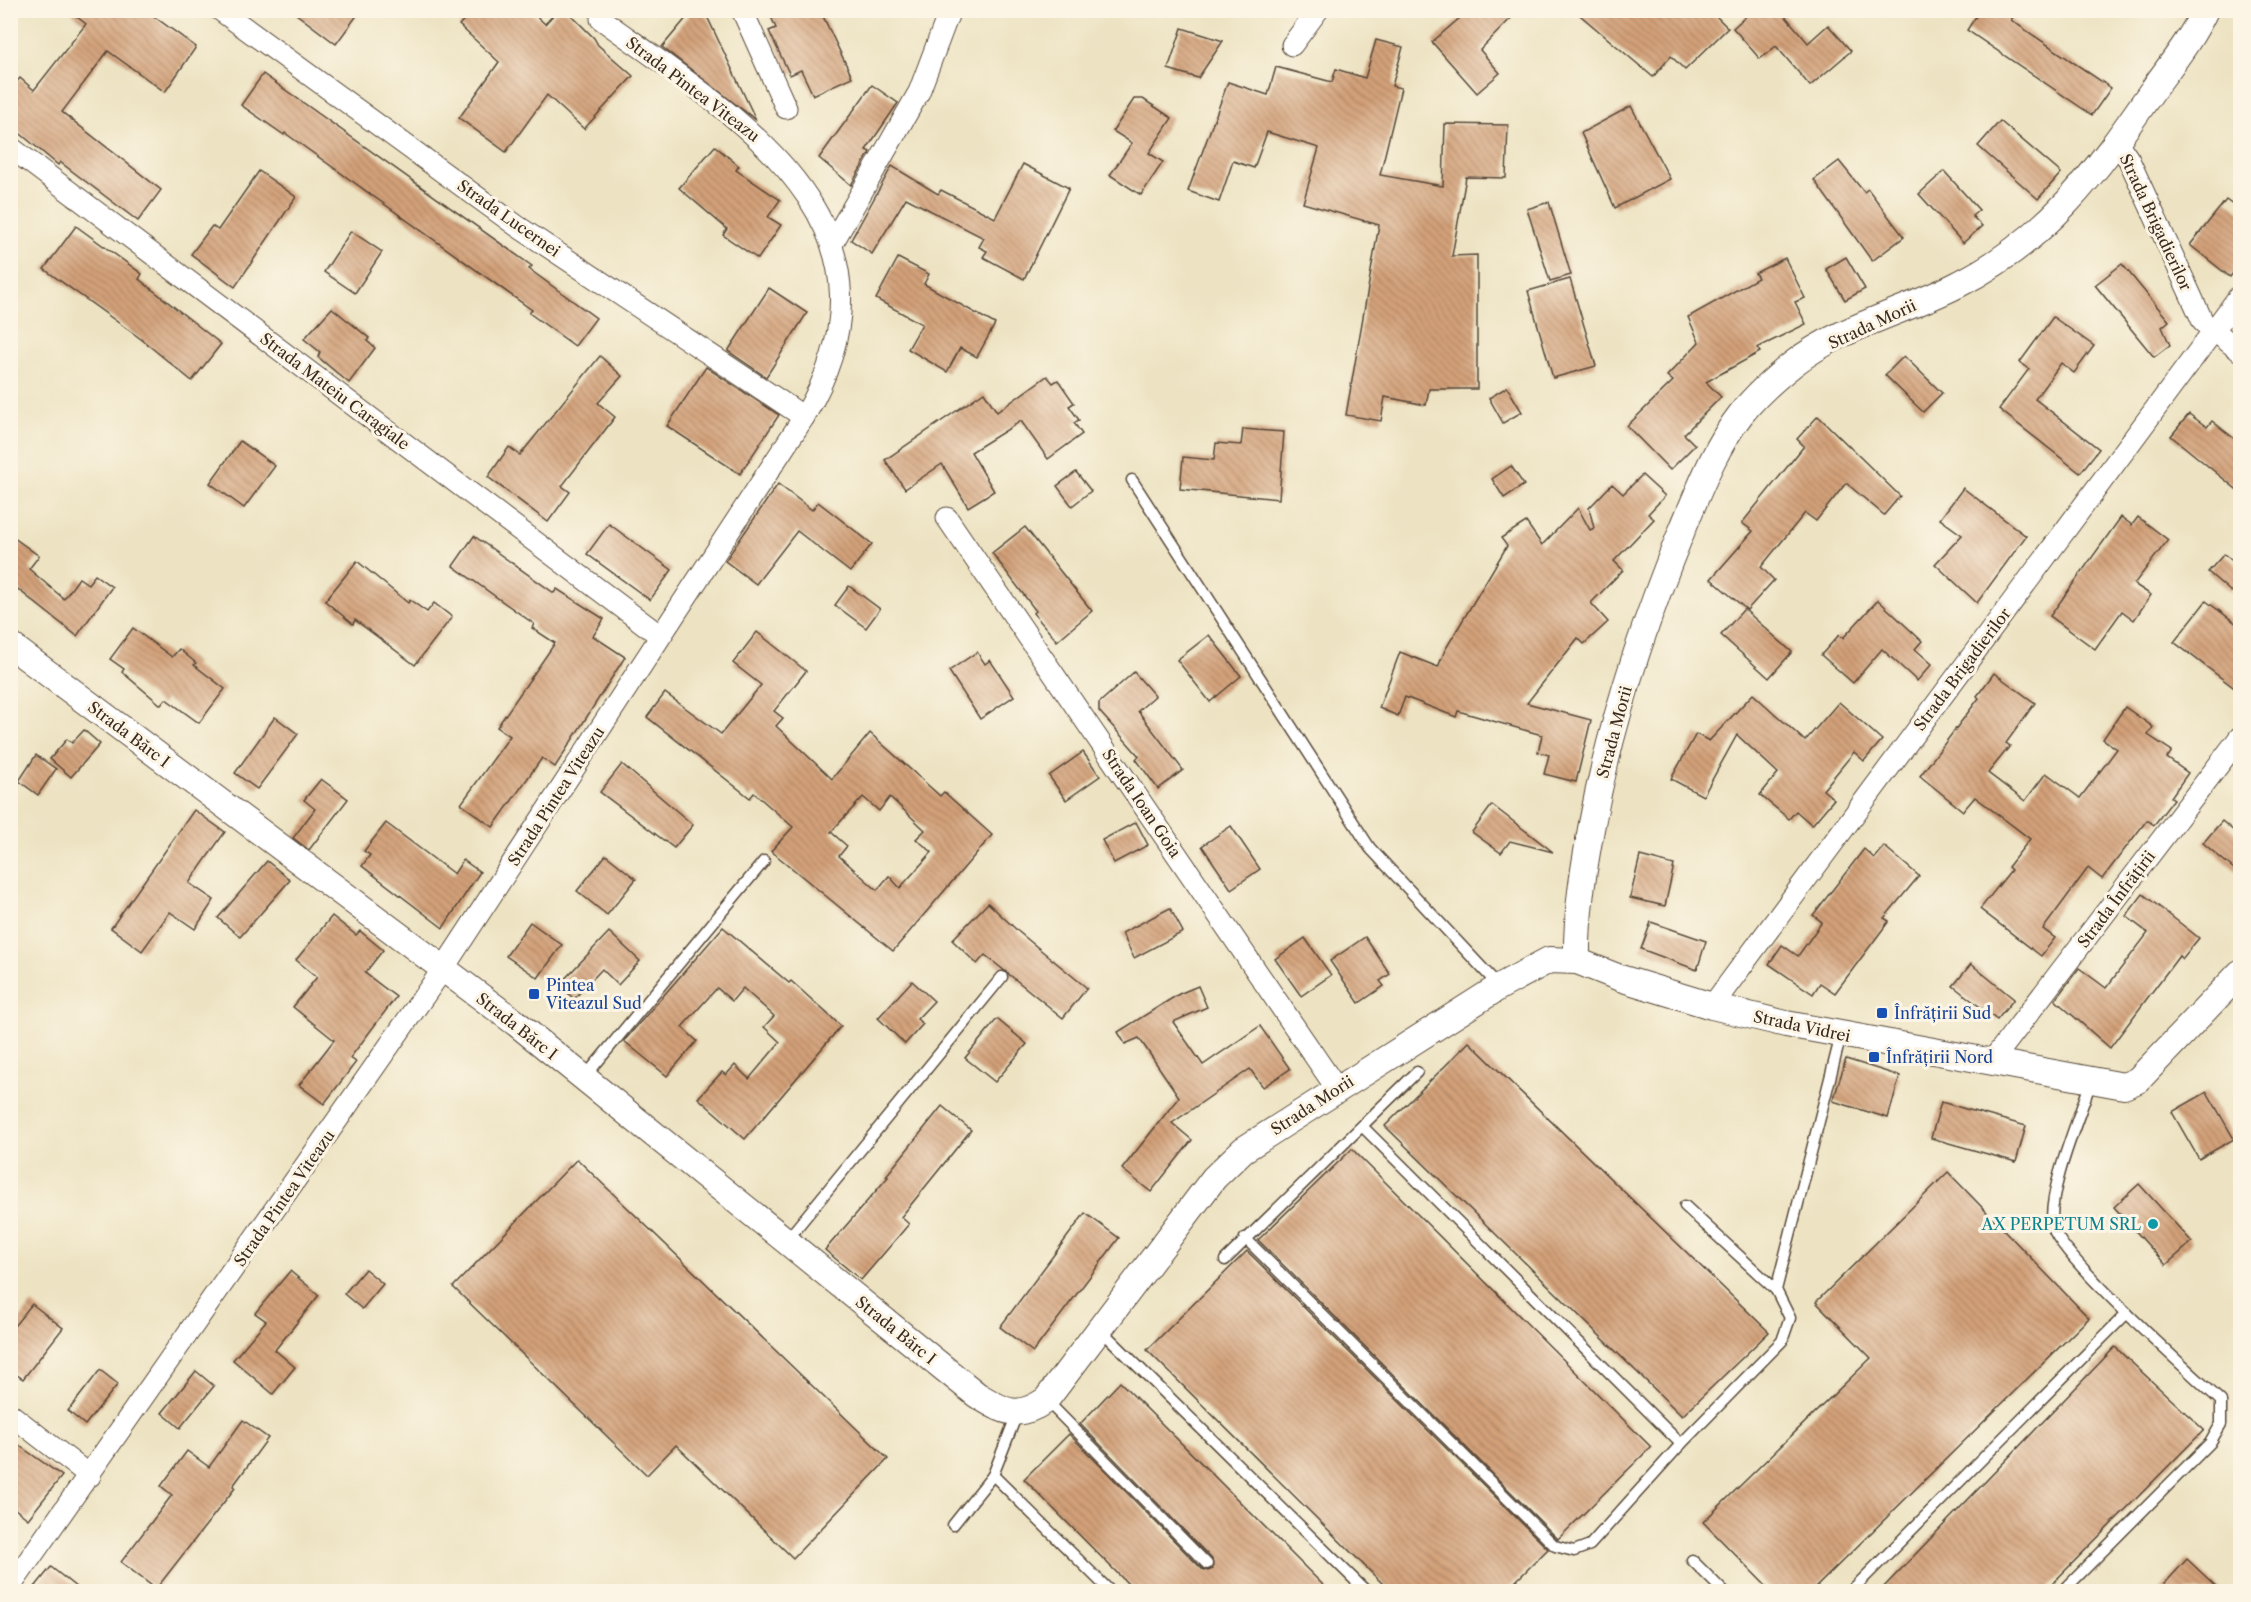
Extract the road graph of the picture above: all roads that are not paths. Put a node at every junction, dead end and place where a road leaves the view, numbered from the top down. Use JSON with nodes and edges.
{"nodes":[{"id":1,"x":220,"y":10,"type":"edge"},
{"id":2,"x":742,"y":10,"type":"edge"},
{"id":3,"x":950,"y":10,"type":"edge"},
{"id":4,"x":1318,"y":10,"type":"edge"},
{"id":5,"x":2205,"y":10,"type":"edge"},
{"id":6,"x":601,"y":19,"type":"dead end"},
{"id":7,"x":1292,"y":45,"type":"dead end"},
{"id":8,"x":786,"y":108,"type":"dead end"},
{"id":9,"x":2117,"y":142,"type":"junction"},
{"id":10,"x":10,"y":147,"type":"edge"},
{"id":11,"x":832,"y":244,"type":"junction"},
{"id":12,"x":2241,"y":295,"type":"edge"},
{"id":13,"x":2212,"y":332,"type":"junction"},
{"id":14,"x":2241,"y":351,"type":"edge"},
{"id":15,"x":804,"y":417,"type":"junction"},
{"id":16,"x":1132,"y":480,"type":"dead end"},
{"id":17,"x":947,"y":518,"type":"dead end"},
{"id":18,"x":659,"y":635,"type":"junction"},
{"id":19,"x":10,"y":645,"type":"edge"},
{"id":20,"x":2241,"y":737,"type":"edge"},
{"id":21,"x":764,"y":861,"type":"dead end"},
{"id":22,"x":1577,"y":961,"type":"junction"},
{"id":23,"x":443,"y":969,"type":"junction"},
{"id":24,"x":2241,"y":973,"type":"edge"},
{"id":25,"x":1002,"y":977,"type":"dead end"},
{"id":26,"x":1499,"y":987,"type":"junction"},
{"id":27,"x":1712,"y":1006,"type":"junction"},
{"id":28,"x":1841,"y":1034,"type":"junction"},
{"id":29,"x":1992,"y":1062,"type":"junction"},
{"id":30,"x":1417,"y":1071,"type":"dead end"},
{"id":31,"x":584,"y":1078,"type":"junction"},
{"id":32,"x":2091,"y":1081,"type":"junction"},
{"id":33,"x":1337,"y":1089,"type":"junction"},
{"id":34,"x":1363,"y":1127,"type":"junction"},
{"id":35,"x":1685,"y":1206,"type":"dead end"},
{"id":36,"x":1245,"y":1238,"type":"junction"},
{"id":37,"x":786,"y":1241,"type":"junction"},
{"id":38,"x":1225,"y":1260,"type":"dead end"},
{"id":39,"x":1776,"y":1290,"type":"junction"},
{"id":40,"x":2127,"y":1313,"type":"junction"},
{"id":41,"x":1101,"y":1330,"type":"junction"},
{"id":42,"x":1046,"y":1400,"type":"junction"},
{"id":43,"x":10,"y":1414,"type":"edge"},
{"id":44,"x":1017,"y":1414,"type":"junction"},
{"id":45,"x":1681,"y":1444,"type":"junction"},
{"id":46,"x":993,"y":1475,"type":"junction"},
{"id":47,"x":90,"y":1476,"type":"junction"},
{"id":48,"x":952,"y":1525,"type":"dead end"},
{"id":49,"x":1692,"y":1560,"type":"dead end"},
{"id":50,"x":1207,"y":1564,"type":"dead end"},
{"id":51,"x":10,"y":1587,"type":"edge"},
{"id":52,"x":1111,"y":1592,"type":"edge"},
{"id":53,"x":1367,"y":1592,"type":"edge"},
{"id":54,"x":1724,"y":1592,"type":"edge"},
{"id":55,"x":1851,"y":1592,"type":"edge"},
{"id":56,"x":2062,"y":1592,"type":"edge"}],
"edges":[{"from":1,"to":15,"type":"street","name":"Strada Lucernei"},
{"from":2,"to":8,"type":"street"},
{"from":3,"to":11,"type":"street"},
{"from":4,"to":7,"type":"street"},
{"from":5,"to":9,"type":"street","name":"Strada Morii"},
{"from":6,"to":11,"type":"street","name":"Strada Pintea Viteazu"},
{"from":9,"to":13,"type":"street","name":"Strada Brigadierilor"},
{"from":9,"to":22,"type":"street","name":"Strada Morii"},
{"from":10,"to":18,"type":"street","name":"Strada Mateiu Caragiale"},
{"from":11,"to":15,"type":"street","name":"Strada Pintea Viteazu"},
{"from":12,"to":13,"type":"street","name":"Strada Brigadierilor"},
{"from":13,"to":14,"type":"street","name":"Strada Brigadierilor"},
{"from":13,"to":27,"type":"street","name":"Strada Brigadierilor"},
{"from":15,"to":18,"type":"street","name":"Strada Pintea Viteazu"},
{"from":16,"to":26,"type":"lane"},
{"from":17,"to":33,"type":"street","name":"Strada Ioan Goia"},
{"from":18,"to":23,"type":"street","name":"Strada Pintea Viteazu"},
{"from":19,"to":23,"type":"street","name":"Strada Bărc I"},
{"from":20,"to":29,"type":"street","name":"Strada Înfrățirii"},
{"from":21,"to":31,"type":"lane"},
{"from":22,"to":26,"type":"street","name":"Strada Morii"},
{"from":22,"to":27,"type":"street","name":"Strada Vidrei"},
{"from":23,"to":31,"type":"street","name":"Strada Bărc I"},
{"from":23,"to":47,"type":"street","name":"Strada Pintea Viteazu"},
{"from":24,"to":32,"type":"street","name":"Strada Vidrei"},
{"from":25,"to":37,"type":"lane"},
{"from":26,"to":33,"type":"street","name":"Strada Morii"},
{"from":27,"to":28,"type":"street","name":"Strada Vidrei"},
{"from":28,"to":29,"type":"street","name":"Strada Vidrei"},
{"from":28,"to":39,"type":"lane"},
{"from":29,"to":32,"type":"street","name":"Strada Vidrei"},
{"from":30,"to":34,"type":"lane"},
{"from":31,"to":37,"type":"street","name":"Strada Bărc I"},
{"from":32,"to":40,"type":"lane"},
{"from":33,"to":41,"type":"street","name":"Strada Morii"},
{"from":34,"to":36,"type":"lane"},
{"from":34,"to":45,"type":"lane"},
{"from":35,"to":39,"type":"lane"},
{"from":36,"to":38,"type":"lane"},
{"from":36,"to":45,"type":"lane"},
{"from":37,"to":44,"type":"street","name":"Strada Bărc I"},
{"from":39,"to":45,"type":"lane"},
{"from":40,"to":55,"type":"lane"},
{"from":40,"to":56,"type":"lane"},
{"from":41,"to":42,"type":"street","name":"Strada Morii"},
{"from":41,"to":53,"type":"lane"},
{"from":42,"to":44,"type":"street","name":"Strada Morii"},
{"from":42,"to":50,"type":"lane"},
{"from":43,"to":47,"type":"street"},
{"from":44,"to":46,"type":"lane"},
{"from":46,"to":48,"type":"lane"},
{"from":46,"to":52,"type":"lane"},
{"from":47,"to":51,"type":"street","name":"Strada Pintea Viteazu"},
{"from":49,"to":54,"type":"lane"}]}
